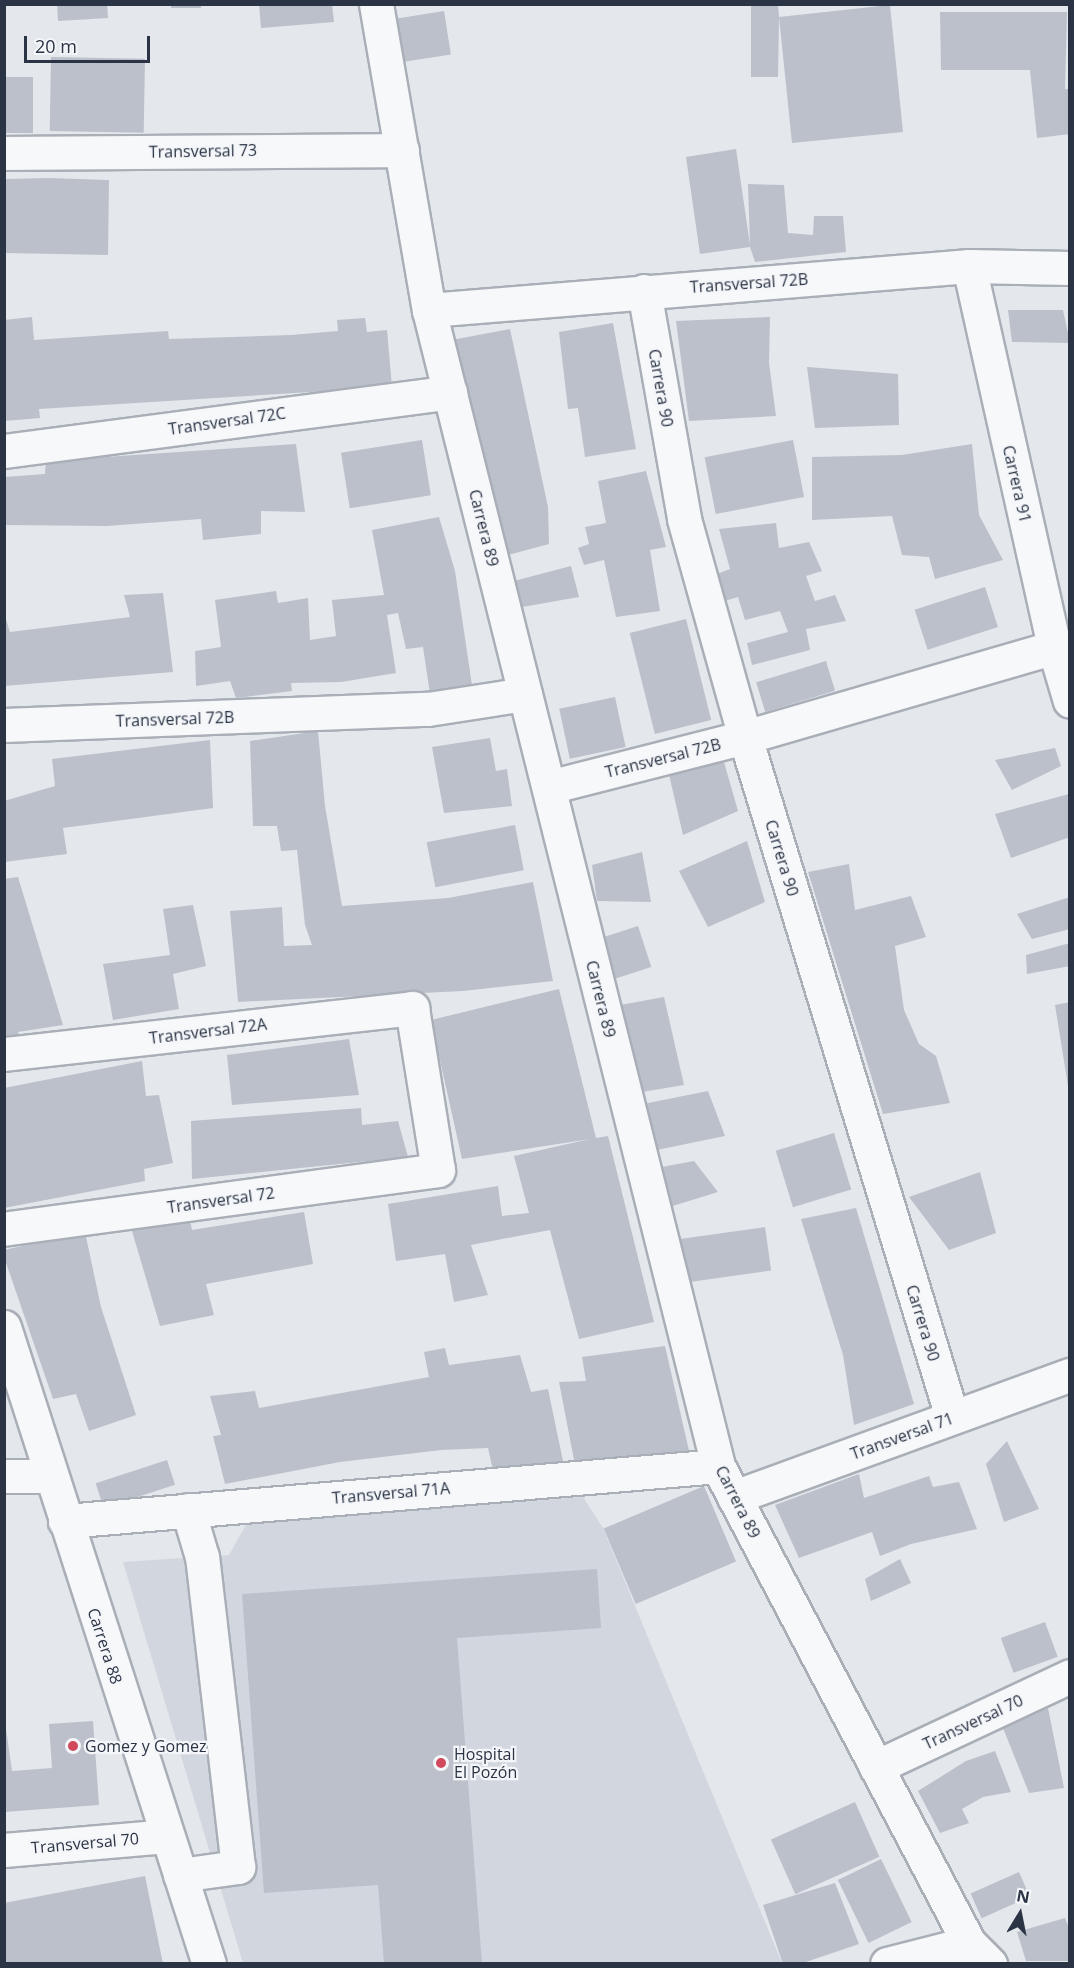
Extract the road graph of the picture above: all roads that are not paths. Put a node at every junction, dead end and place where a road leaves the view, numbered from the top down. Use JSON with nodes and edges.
{"nodes":[{"id":1,"x":376,"y":4,"type":"edge"},
{"id":2,"x":402,"y":150,"type":"junction"},
{"id":3,"x":4,"y":153,"type":"edge"},
{"id":4,"x":969,"y":266,"type":"junction"},
{"id":5,"x":1070,"y":268,"type":"edge"},
{"id":6,"x":644,"y":291,"type":"junction"},
{"id":7,"x":429,"y":310,"type":"junction"},
{"id":8,"x":450,"y":392,"type":"junction"},
{"id":9,"x":4,"y":451,"type":"edge"},
{"id":10,"x":1054,"y":647,"type":"junction"},
{"id":11,"x":525,"y":694,"type":"junction"},
{"id":12,"x":1070,"y":700,"type":"edge"},
{"id":13,"x":4,"y":725,"type":"edge"},
{"id":14,"x":745,"y":737,"type":"junction"},
{"id":15,"x":549,"y":787,"type":"junction"},
{"id":16,"x":4,"y":1054,"type":"edge"},
{"id":17,"x":438,"y":1170,"type":"joint"},
{"id":18,"x":4,"y":1229,"type":"edge"},
{"id":19,"x":4,"y":1327,"type":"edge"},
{"id":20,"x":1070,"y":1375,"type":"edge"},
{"id":21,"x":952,"y":1417,"type":"junction"},
{"id":22,"x":718,"y":1466,"type":"junction"},
{"id":23,"x":4,"y":1476,"type":"edge"},
{"id":24,"x":51,"y":1476,"type":"junction"},
{"id":25,"x":734,"y":1497,"type":"junction"},
{"id":26,"x":188,"y":1510,"type":"junction"},
{"id":27,"x":64,"y":1521,"type":"junction"},
{"id":28,"x":1070,"y":1676,"type":"edge"},
{"id":29,"x":876,"y":1767,"type":"junction"},
{"id":30,"x":166,"y":1836,"type":"junction"},
{"id":31,"x":4,"y":1850,"type":"edge"},
{"id":32,"x":180,"y":1875,"type":"junction"},
{"id":33,"x":980,"y":1953,"type":"edge"},
{"id":34,"x":209,"y":1964,"type":"edge"},
{"id":35,"x":887,"y":1964,"type":"edge"}],
"edges":[{"from":1,"to":2,"type":"street","name":"Carrera 89"},
{"from":2,"to":3,"type":"street","name":"Transversal 73"},
{"from":2,"to":7,"type":"street","name":"Carrera 89"},
{"from":4,"to":5,"type":"street","name":"Transversal 72B"},
{"from":4,"to":6,"type":"street","name":"Transversal 72B"},
{"from":4,"to":10,"type":"street","name":"Carrera 91"},
{"from":6,"to":7,"type":"street","name":"Transversal 72B"},
{"from":6,"to":14,"type":"street","name":"Carrera 90"},
{"from":7,"to":8,"type":"street","name":"Carrera 89"},
{"from":8,"to":9,"type":"street","name":"Transversal 72C"},
{"from":8,"to":11,"type":"street","name":"Carrera 89"},
{"from":10,"to":12,"type":"street","name":"Carrera 91"},
{"from":10,"to":14,"type":"street","name":"Transversal 72B"},
{"from":11,"to":13,"type":"street","name":"Transversal 72B"},
{"from":11,"to":15,"type":"street","name":"Carrera 89"},
{"from":14,"to":15,"type":"street","name":"Transversal 72B"},
{"from":14,"to":21,"type":"street","name":"Carrera 90"},
{"from":15,"to":22,"type":"street","name":"Carrera 89"},
{"from":16,"to":17,"type":"street","name":"Transversal 72A"},
{"from":17,"to":18,"type":"street","name":"Transversal 72"},
{"from":19,"to":24,"type":"street","name":"Carrera 88"},
{"from":20,"to":21,"type":"street","name":"Transversal 71"},
{"from":21,"to":25,"type":"street","name":"Transversal 71"},
{"from":22,"to":25,"type":"street","name":"Carrera 89"},
{"from":22,"to":26,"type":"street","name":"Transversal 71A"},
{"from":23,"to":24,"type":"street"},
{"from":24,"to":27,"type":"street","name":"Carrera 88"},
{"from":25,"to":29,"type":"street","name":"Carrera 89"},
{"from":26,"to":27,"type":"street","name":"Transversal 71A"},
{"from":26,"to":32,"type":"street"},
{"from":27,"to":30,"type":"street","name":"Carrera 88"},
{"from":28,"to":29,"type":"street","name":"Transversal 70"},
{"from":29,"to":33,"type":"street","name":"Carrera 89"},
{"from":30,"to":31,"type":"street","name":"Transversal 70"},
{"from":30,"to":32,"type":"street","name":"Carrera 88"},
{"from":32,"to":34,"type":"street","name":"Carrera 88"},
{"from":33,"to":35,"type":"street"}]}
